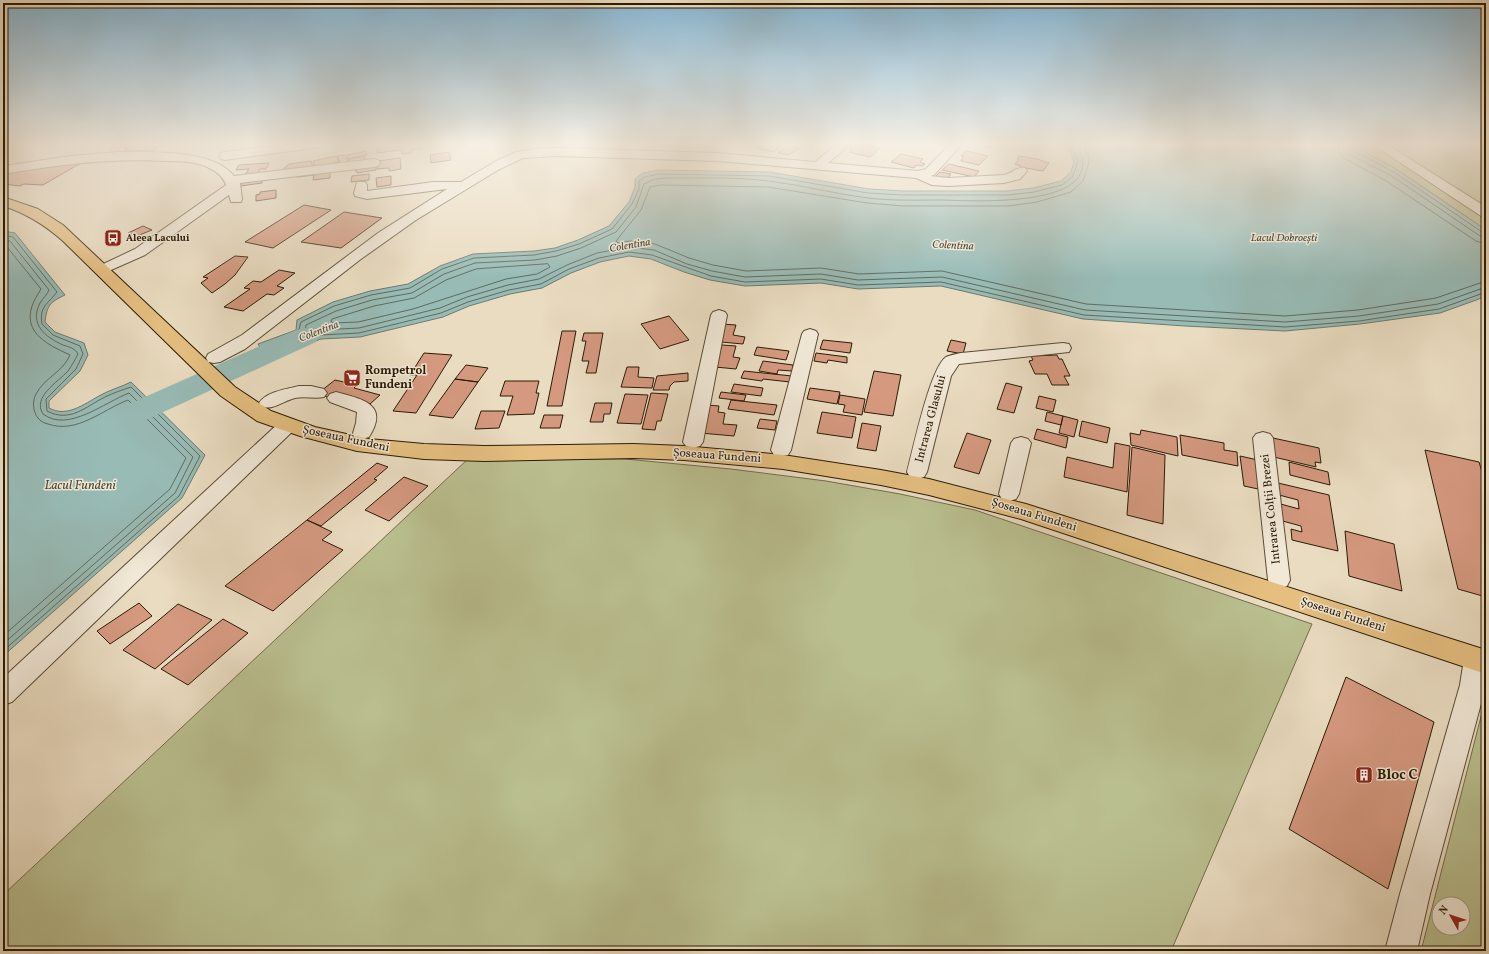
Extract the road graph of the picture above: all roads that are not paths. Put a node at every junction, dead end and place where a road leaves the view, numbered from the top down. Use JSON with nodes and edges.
{"nodes":[{"id":1,"x":234,"y":188,"type":"edge"},
{"id":2,"x":361,"y":189,"type":"edge"},
{"id":3,"x":415,"y":189,"type":"edge"},
{"id":4,"x":457,"y":189,"type":"edge"},
{"id":5,"x":1448,"y":189,"type":"edge"},
{"id":6,"x":3,"y":195,"type":"edge"},
{"id":7,"x":3,"y":201,"type":"edge"},
{"id":8,"x":1486,"y":213,"type":"edge"},
{"id":9,"x":108,"y":268,"type":"junction"},
{"id":10,"x":719,"y":315,"type":"dead end"},
{"id":11,"x":810,"y":334,"type":"dead end"},
{"id":12,"x":1063,"y":348,"type":"dead end"},
{"id":13,"x":210,"y":361,"type":"junction"},
{"id":14,"x":318,"y":393,"type":"dead end"},
{"id":15,"x":336,"y":398,"type":"dead end"},
{"id":16,"x":263,"y":405,"type":"junction"},
{"id":17,"x":288,"y":425,"type":"junction"},
{"id":18,"x":362,"y":433,"type":"junction"},
{"id":19,"x":1263,"y":438,"type":"dead end"},
{"id":20,"x":693,"y":442,"type":"junction"},
{"id":21,"x":1021,"y":443,"type":"dead end"},
{"id":22,"x":781,"y":450,"type":"junction"},
{"id":23,"x":917,"y":472,"type":"junction"},
{"id":24,"x":1009,"y":494,"type":"junction"},
{"id":25,"x":1279,"y":580,"type":"junction"},
{"id":26,"x":1483,"y":656,"type":"edge"},
{"id":27,"x":3,"y":694,"type":"edge"},
{"id":28,"x":1401,"y":951,"type":"edge"}],
"edges":[{"from":1,"to":9,"type":"street"},
{"from":2,"to":3,"type":"street"},
{"from":4,"to":13,"type":"street"},
{"from":5,"to":8,"type":"street"},
{"from":6,"to":9,"type":"main road","name":"Șoseaua Fundeni"},
{"from":7,"to":9,"type":"main road","name":"Șoseaua Fundeni"},
{"from":9,"to":13,"type":"main road","name":"Șoseaua Fundeni"},
{"from":10,"to":20,"type":"street"},
{"from":11,"to":22,"type":"street"},
{"from":12,"to":23,"type":"street","name":"Intrarea Glasului"},
{"from":13,"to":16,"type":"main road","name":"Șoseaua Fundeni"},
{"from":14,"to":16,"type":"street"},
{"from":15,"to":18,"type":"street"},
{"from":16,"to":17,"type":"main road","name":"Șoseaua Fundeni"},
{"from":16,"to":18,"type":"main road","name":"Șoseaua Fundeni"},
{"from":17,"to":26,"type":"main road","name":"Șoseaua Fundeni"},
{"from":17,"to":27,"type":"street"},
{"from":18,"to":20,"type":"main road","name":"Șoseaua Fundeni"},
{"from":19,"to":25,"type":"street","name":"Intrarea Colții Brezei"},
{"from":20,"to":22,"type":"main road","name":"Șoseaua Fundeni"},
{"from":21,"to":24,"type":"street"},
{"from":22,"to":23,"type":"main road","name":"Șoseaua Fundeni"},
{"from":23,"to":24,"type":"main road","name":"Șoseaua Fundeni"},
{"from":24,"to":25,"type":"main road","name":"Șoseaua Fundeni"},
{"from":25,"to":26,"type":"main road","name":"Șoseaua Fundeni"},
{"from":26,"to":28,"type":"street"}]}
